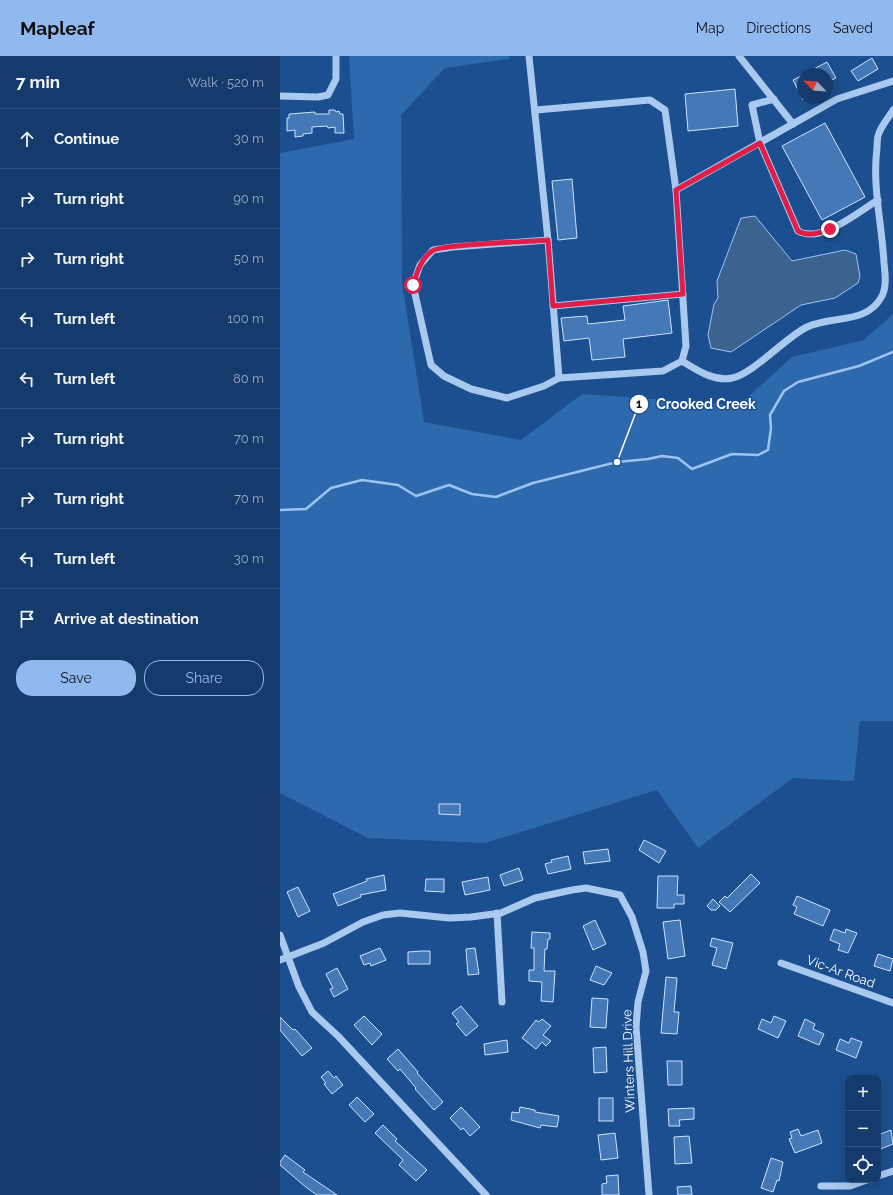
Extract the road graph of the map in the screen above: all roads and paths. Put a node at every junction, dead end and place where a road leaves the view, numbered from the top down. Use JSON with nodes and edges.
{"nodes":[{"id":1,"x":336,"y":56,"type":"edge"},
{"id":2,"x":529,"y":56,"type":"edge"},
{"id":3,"x":739,"y":56,"type":"edge"},
{"id":4,"x":893,"y":82,"type":"edge"},
{"id":5,"x":280,"y":96,"type":"edge"},
{"id":6,"x":774,"y":99,"type":"junction"},
{"id":7,"x":536,"y":110,"type":"junction"},
{"id":8,"x":893,"y":110,"type":"edge"},
{"id":9,"x":793,"y":124,"type":"junction"},
{"id":10,"x":760,"y":143,"type":"junction"},
{"id":11,"x":676,"y":190,"type":"junction"},
{"id":12,"x":878,"y":200,"type":"junction"},
{"id":13,"x":548,"y":240,"type":"junction"},
{"id":14,"x":683,"y":294,"type":"junction"},
{"id":15,"x":553,"y":306,"type":"junction"},
{"id":16,"x":682,"y":361,"type":"junction"},
{"id":17,"x":559,"y":378,"type":"junction"},
{"id":18,"x":497,"y":913,"type":"junction"},
{"id":19,"x":280,"y":935,"type":"edge"},
{"id":20,"x":287,"y":957,"type":"junction"},
{"id":21,"x":280,"y":960,"type":"edge"},
{"id":22,"x":781,"y":963,"type":"dead end"},
{"id":23,"x":502,"y":1002,"type":"dead end"},
{"id":24,"x":893,"y":1003,"type":"edge"},
{"id":25,"x":893,"y":1171,"type":"edge"},
{"id":26,"x":881,"y":1175,"type":"edge"},
{"id":27,"x":858,"y":1183,"type":"edge"},
{"id":28,"x":821,"y":1186,"type":"dead end"},
{"id":29,"x":486,"y":1195,"type":"edge"},
{"id":30,"x":649,"y":1195,"type":"edge"}],
"edges":[{"from":1,"to":5,"type":"street"},
{"from":2,"to":7,"type":"street"},
{"from":3,"to":6,"type":"street"},
{"from":4,"to":9,"type":"street"},
{"from":6,"to":9,"type":"street"},
{"from":6,"to":10,"type":"street"},
{"from":7,"to":11,"type":"street"},
{"from":7,"to":13,"type":"street"},
{"from":8,"to":12,"type":"street"},
{"from":9,"to":10,"type":"street"},
{"from":10,"to":11,"type":"street"},
{"from":10,"to":12,"type":"street"},
{"from":11,"to":14,"type":"street"},
{"from":12,"to":16,"type":"street"},
{"from":13,"to":15,"type":"street"},
{"from":13,"to":17,"type":"street"},
{"from":14,"to":15,"type":"street"},
{"from":14,"to":16,"type":"street"},
{"from":15,"to":17,"type":"street"},
{"from":16,"to":17,"type":"street"},
{"from":18,"to":20,"type":"street","name":"Winters Hill Drive"},
{"from":18,"to":23,"type":"street"},
{"from":18,"to":30,"type":"street","name":"Winters Hill Drive"},
{"from":19,"to":20,"type":"street"},
{"from":20,"to":21,"type":"street","name":"Winters Hill Drive"},
{"from":20,"to":29,"type":"street"},
{"from":22,"to":24,"type":"street","name":"Vic-Ar Road"},
{"from":25,"to":26,"type":"street"},
{"from":27,"to":28,"type":"street"}]}
